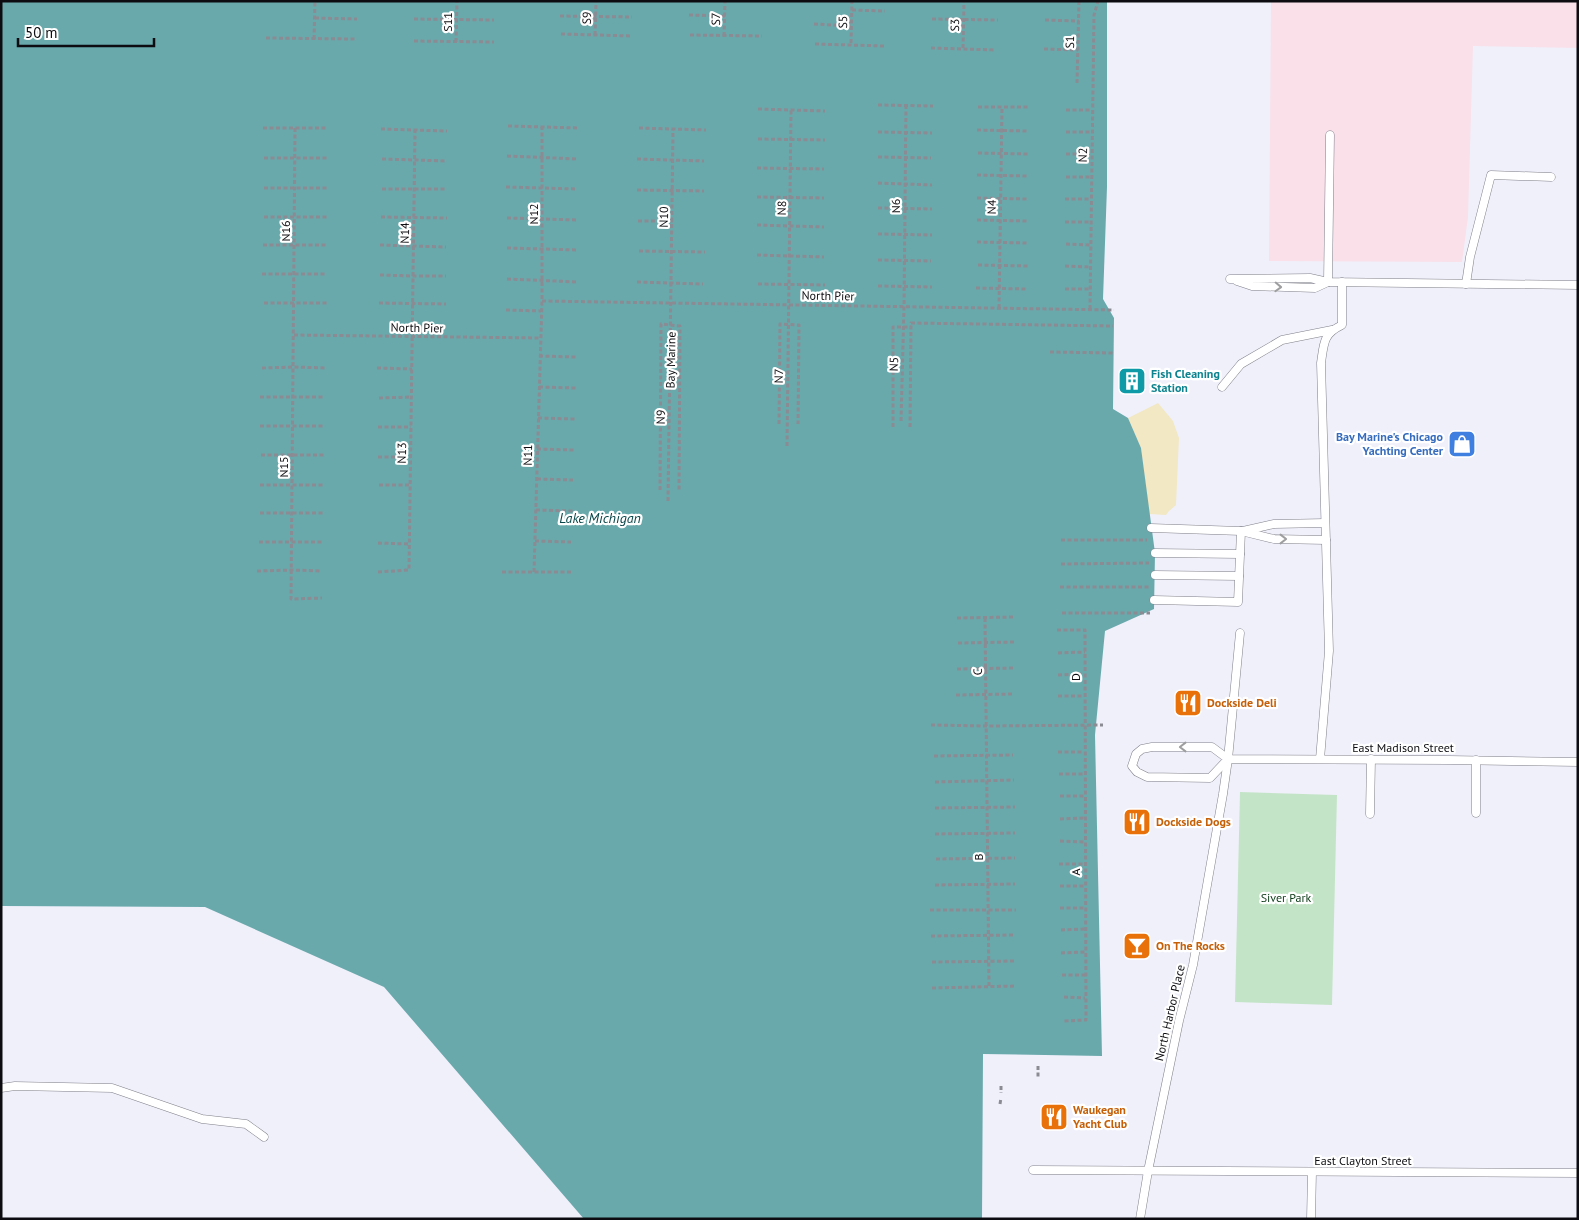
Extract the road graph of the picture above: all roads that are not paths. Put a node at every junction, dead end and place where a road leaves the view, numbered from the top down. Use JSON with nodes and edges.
{"nodes":[{"id":1,"x":1330,"y":135,"type":"dead end"},
{"id":2,"x":1551,"y":176,"type":"dead end"},
{"id":3,"x":1328,"y":282,"type":"junction"},
{"id":4,"x":1342,"y":282,"type":"junction"},
{"id":5,"x":1466,"y":284,"type":"junction"},
{"id":6,"x":1578,"y":285,"type":"edge"},
{"id":7,"x":1332,"y":330,"type":"junction"},
{"id":8,"x":1222,"y":387,"type":"dead end"},
{"id":9,"x":1325,"y":523,"type":"junction"},
{"id":10,"x":1151,"y":528,"type":"dead end"},
{"id":11,"x":1241,"y":531,"type":"junction"},
{"id":12,"x":1326,"y":540,"type":"junction"},
{"id":13,"x":1155,"y":552,"type":"dead end"},
{"id":14,"x":1240,"y":554,"type":"junction"},
{"id":15,"x":1155,"y":574,"type":"dead end"},
{"id":16,"x":1239,"y":576,"type":"junction"},
{"id":17,"x":1154,"y":600,"type":"dead end"},
{"id":18,"x":1240,"y":633,"type":"dead end"},
{"id":19,"x":1228,"y":759,"type":"junction"},
{"id":20,"x":1320,"y":759,"type":"junction"},
{"id":21,"x":1371,"y":759,"type":"junction"},
{"id":22,"x":1476,"y":760,"type":"junction"},
{"id":23,"x":1578,"y":762,"type":"edge"},
{"id":24,"x":1476,"y":813,"type":"dead end"},
{"id":25,"x":1370,"y":814,"type":"dead end"},
{"id":26,"x":1,"y":1088,"type":"edge"},
{"id":27,"x":264,"y":1137,"type":"dead end"},
{"id":28,"x":1033,"y":1170,"type":"dead end"},
{"id":29,"x":1148,"y":1171,"type":"junction"},
{"id":30,"x":1312,"y":1172,"type":"junction"},
{"id":31,"x":1578,"y":1174,"type":"edge"},
{"id":32,"x":1140,"y":1219,"type":"edge"},
{"id":33,"x":1311,"y":1219,"type":"edge"}],
"edges":[{"from":1,"to":3,"type":"lane"},
{"from":2,"to":5,"type":"lane"},
{"from":3,"to":3,"type":"lane","one_way":true},
{"from":3,"to":4,"type":"lane"},
{"from":4,"to":5,"type":"lane"},
{"from":4,"to":7,"type":"lane"},
{"from":5,"to":6,"type":"lane"},
{"from":7,"to":8,"type":"lane"},
{"from":7,"to":9,"type":"lane"},
{"from":9,"to":11,"type":"lane"},
{"from":9,"to":12,"type":"lane"},
{"from":10,"to":11,"type":"lane"},
{"from":11,"to":12,"type":"lane","one_way":true},
{"from":11,"to":14,"type":"lane"},
{"from":12,"to":20,"type":"lane"},
{"from":13,"to":14,"type":"lane"},
{"from":14,"to":16,"type":"lane"},
{"from":15,"to":16,"type":"lane"},
{"from":16,"to":17,"type":"lane"},
{"from":18,"to":19,"type":"lane","name":"North Harbor Place"},
{"from":19,"to":19,"type":"lane","name":"East Madison Street","one_way":true},
{"from":19,"to":20,"type":"lane","name":"East Madison Street"},
{"from":19,"to":29,"type":"lane","name":"North Harbor Place"},
{"from":20,"to":21,"type":"lane","name":"East Madison Street"},
{"from":21,"to":22,"type":"lane","name":"East Madison Street"},
{"from":21,"to":25,"type":"lane"},
{"from":22,"to":23,"type":"lane","name":"East Madison Street"},
{"from":22,"to":24,"type":"lane"},
{"from":26,"to":27,"type":"lane"},
{"from":28,"to":29,"type":"lane","name":"East Clayton Street"},
{"from":29,"to":30,"type":"lane","name":"East Clayton Street"},
{"from":29,"to":32,"type":"lane","name":"North Harbor Place"},
{"from":30,"to":31,"type":"lane","name":"East Clayton Street"},
{"from":30,"to":33,"type":"lane"}]}
